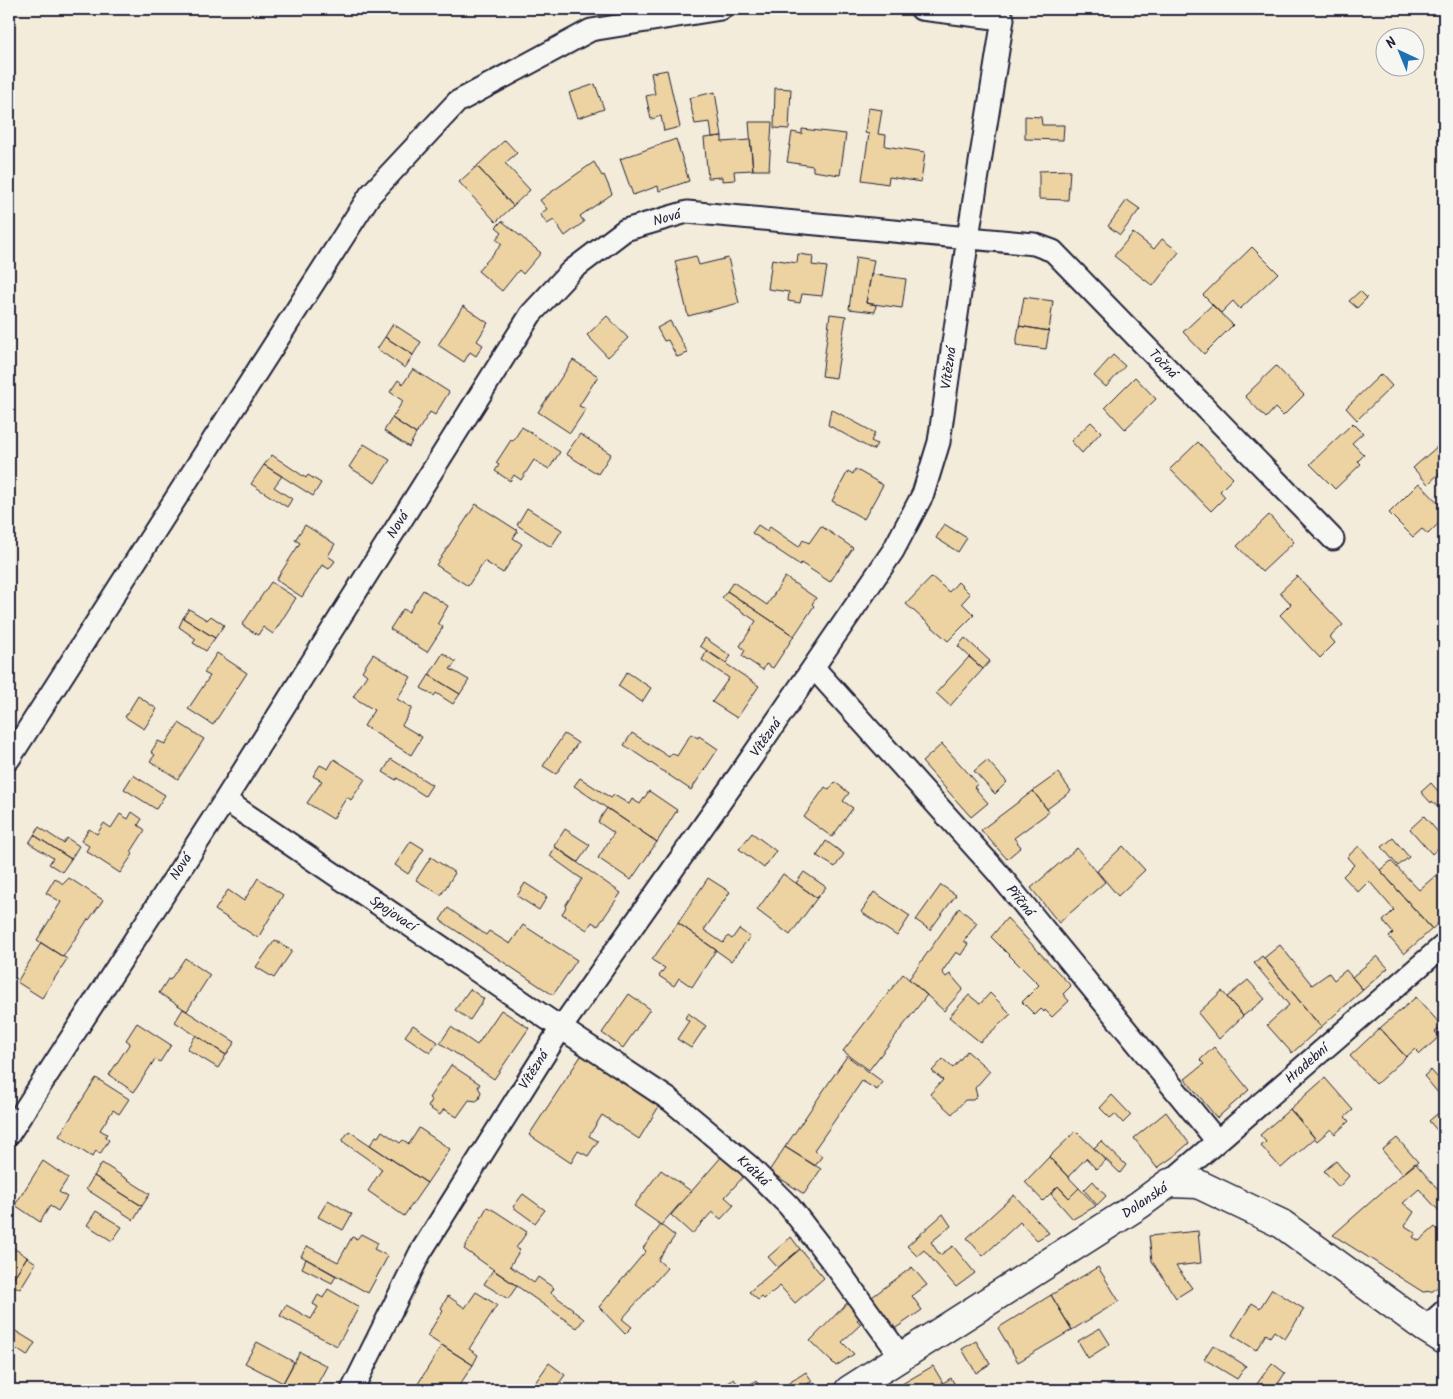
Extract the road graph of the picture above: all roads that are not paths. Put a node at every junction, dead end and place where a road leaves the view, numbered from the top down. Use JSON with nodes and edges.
{"nodes":[{"id":1,"x":721,"y":9,"type":"edge"},
{"id":2,"x":921,"y":9,"type":"edge"},
{"id":3,"x":968,"y":237,"type":"junction"},
{"id":4,"x":1333,"y":539,"type":"dead end"},
{"id":5,"x":814,"y":668,"type":"junction"},
{"id":6,"x":9,"y":759,"type":"edge"},
{"id":7,"x":225,"y":800,"type":"junction"},
{"id":8,"x":1444,"y":945,"type":"edge"},
{"id":9,"x":561,"y":1028,"type":"junction"},
{"id":10,"x":9,"y":1134,"type":"edge"},
{"id":11,"x":1217,"y":1141,"type":"junction"},
{"id":12,"x":1169,"y":1183,"type":"junction"},
{"id":13,"x":1438,"y":1326,"type":"edge"},
{"id":14,"x":902,"y":1358,"type":"junction"},
{"id":15,"x":352,"y":1390,"type":"edge"},
{"id":16,"x":849,"y":1390,"type":"edge"}],
"edges":[{"from":1,"to":6,"type":"street"},
{"from":2,"to":3,"type":"street","name":"Vítězná"},
{"from":3,"to":4,"type":"street","name":"Točná"},
{"from":3,"to":5,"type":"street","name":"Vítězná"},
{"from":3,"to":7,"type":"street","name":"Nová"},
{"from":5,"to":9,"type":"street","name":"Vítězná"},
{"from":5,"to":11,"type":"street","name":"Příčná"},
{"from":7,"to":9,"type":"street","name":"Spojovací"},
{"from":7,"to":10,"type":"street","name":"Nová"},
{"from":8,"to":11,"type":"street","name":"Hradební"},
{"from":9,"to":14,"type":"street","name":"Krátká"},
{"from":9,"to":15,"type":"street","name":"Vítězná"},
{"from":11,"to":12,"type":"street","name":"Hradební"},
{"from":12,"to":13,"type":"street","name":"Dolanská"},
{"from":12,"to":14,"type":"street","name":"Dolanská"},
{"from":14,"to":16,"type":"street","name":"Dolanská"}]}
